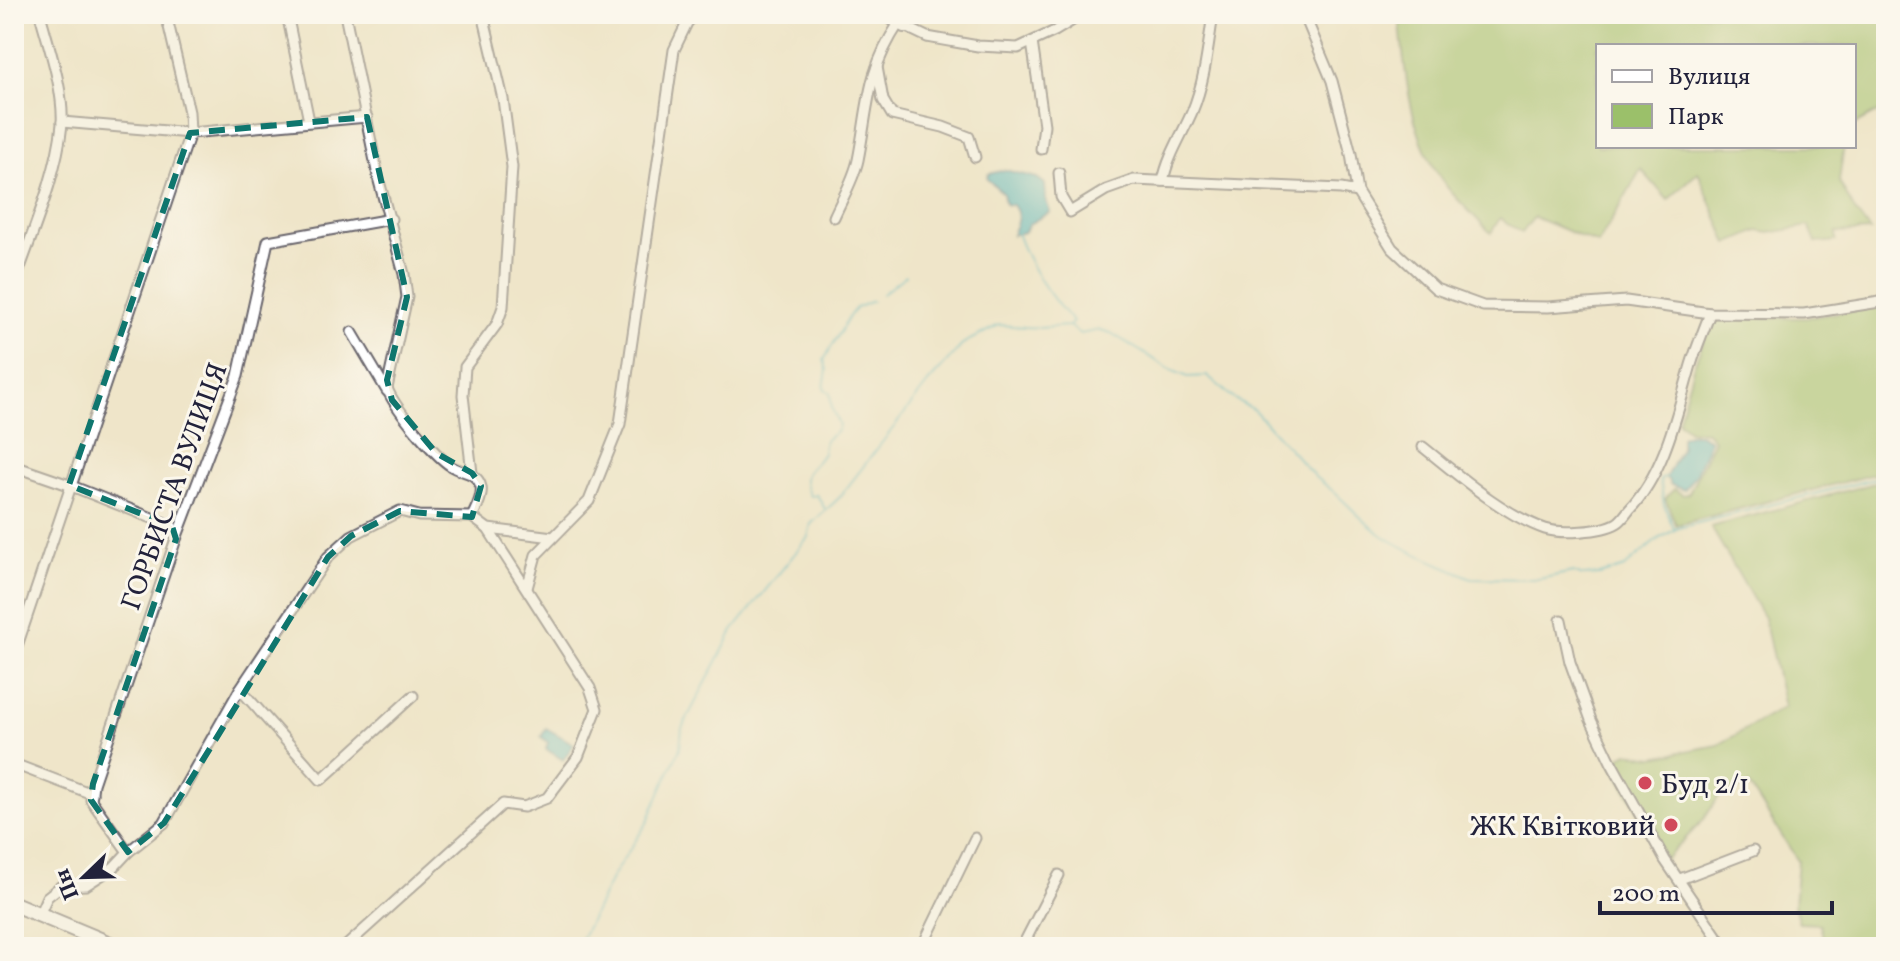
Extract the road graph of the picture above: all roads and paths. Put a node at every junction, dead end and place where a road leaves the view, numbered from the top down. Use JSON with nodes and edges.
{"nodes":[{"id":1,"x":40,"y":14,"type":"edge"},
{"id":2,"x":166,"y":14,"type":"edge"},
{"id":3,"x":287,"y":14,"type":"edge"},
{"id":4,"x":345,"y":14,"type":"edge"},
{"id":5,"x":483,"y":14,"type":"edge"},
{"id":6,"x":695,"y":14,"type":"edge"},
{"id":7,"x":886,"y":14,"type":"edge"},
{"id":8,"x":1083,"y":14,"type":"edge"},
{"id":9,"x":1213,"y":14,"type":"edge"},
{"id":10,"x":1304,"y":14,"type":"edge"},
{"id":11,"x":903,"y":21,"type":"edge"},
{"id":12,"x":1032,"y":42,"type":"junction"},
{"id":13,"x":877,"y":64,"type":"junction"},
{"id":14,"x":367,"y":117,"type":"junction"},
{"id":15,"x":309,"y":121,"type":"junction"},
{"id":16,"x":62,"y":122,"type":"junction"},
{"id":17,"x":190,"y":133,"type":"junction"},
{"id":18,"x":1041,"y":149,"type":"dead end"},
{"id":19,"x":975,"y":157,"type":"dead end"},
{"id":20,"x":1059,"y":173,"type":"dead end"},
{"id":21,"x":1163,"y":181,"type":"junction"},
{"id":22,"x":1357,"y":192,"type":"junction"},
{"id":23,"x":834,"y":217,"type":"dead end"},
{"id":24,"x":391,"y":219,"type":"junction"},
{"id":25,"x":14,"y":285,"type":"edge"},
{"id":26,"x":1886,"y":301,"type":"edge"},
{"id":27,"x":1710,"y":313,"type":"junction"},
{"id":28,"x":352,"y":332,"type":"dead end"},
{"id":29,"x":388,"y":394,"type":"junction"},
{"id":30,"x":1423,"y":447,"type":"dead end"},
{"id":31,"x":14,"y":466,"type":"edge"},
{"id":32,"x":472,"y":473,"type":"junction"},
{"id":33,"x":69,"y":485,"type":"junction"},
{"id":34,"x":472,"y":517,"type":"junction"},
{"id":35,"x":488,"y":529,"type":"junction"},
{"id":36,"x":553,"y":537,"type":"junction"},
{"id":37,"x":176,"y":539,"type":"junction"},
{"id":38,"x":527,"y":588,"type":"junction"},
{"id":39,"x":1561,"y":620,"type":"dead end"},
{"id":40,"x":14,"y":655,"type":"edge"},
{"id":41,"x":240,"y":689,"type":"junction"},
{"id":42,"x":413,"y":696,"type":"dead end"},
{"id":43,"x":14,"y":764,"type":"edge"},
{"id":44,"x":92,"y":794,"type":"junction"},
{"id":45,"x":975,"y":838,"type":"dead end"},
{"id":46,"x":1753,"y":851,"type":"dead end"},
{"id":47,"x":128,"y":852,"type":"junction"},
{"id":48,"x":1059,"y":875,"type":"dead end"},
{"id":49,"x":1680,"y":879,"type":"junction"},
{"id":50,"x":14,"y":904,"type":"edge"},
{"id":51,"x":39,"y":915,"type":"junction"},
{"id":52,"x":108,"y":945,"type":"edge"},
{"id":53,"x":345,"y":947,"type":"edge"},
{"id":54,"x":922,"y":947,"type":"edge"},
{"id":55,"x":1022,"y":947,"type":"edge"},
{"id":56,"x":1724,"y":947,"type":"edge"}],
"edges":[{"from":1,"to":16,"type":"street"},
{"from":2,"to":17,"type":"street"},
{"from":3,"to":15,"type":"street"},
{"from":4,"to":14,"type":"street"},
{"from":5,"to":32,"type":"street"},
{"from":6,"to":36,"type":"street"},
{"from":7,"to":11,"type":"street"},
{"from":8,"to":12,"type":"street"},
{"from":9,"to":21,"type":"street"},
{"from":10,"to":22,"type":"street"},
{"from":11,"to":12,"type":"street"},
{"from":11,"to":13,"type":"street"},
{"from":12,"to":18,"type":"street"},
{"from":13,"to":19,"type":"street"},
{"from":13,"to":23,"type":"street"},
{"from":14,"to":15,"type":"street"},
{"from":14,"to":24,"type":"street"},
{"from":15,"to":17,"type":"street"},
{"from":16,"to":17,"type":"street"},
{"from":16,"to":25,"type":"street"},
{"from":17,"to":33,"type":"street"},
{"from":20,"to":21,"type":"street"},
{"from":21,"to":22,"type":"street"},
{"from":22,"to":27,"type":"street"},
{"from":24,"to":29,"type":"street"},
{"from":24,"to":37,"type":"street","name":"ГОРБИСТА ВУЛИЦЯ"},
{"from":26,"to":27,"type":"street"},
{"from":27,"to":30,"type":"street"},
{"from":28,"to":29,"type":"street"},
{"from":29,"to":32,"type":"street"},
{"from":31,"to":33,"type":"street"},
{"from":32,"to":34,"type":"street"},
{"from":33,"to":37,"type":"street"},
{"from":33,"to":40,"type":"street"},
{"from":34,"to":35,"type":"street"},
{"from":34,"to":41,"type":"street"},
{"from":35,"to":36,"type":"street"},
{"from":35,"to":38,"type":"street"},
{"from":36,"to":38,"type":"street"},
{"from":37,"to":44,"type":"street","name":"ГОРБИСТА ВУЛИЦЯ"},
{"from":38,"to":53,"type":"street"},
{"from":39,"to":49,"type":"street"},
{"from":41,"to":42,"type":"street"},
{"from":41,"to":47,"type":"street"},
{"from":43,"to":44,"type":"street"},
{"from":44,"to":47,"type":"street"},
{"from":45,"to":54,"type":"street"},
{"from":46,"to":49,"type":"street"},
{"from":47,"to":51,"type":"street"},
{"from":48,"to":55,"type":"street"},
{"from":49,"to":56,"type":"street"},
{"from":50,"to":51,"type":"main road"},
{"from":51,"to":52,"type":"main road"}]}
